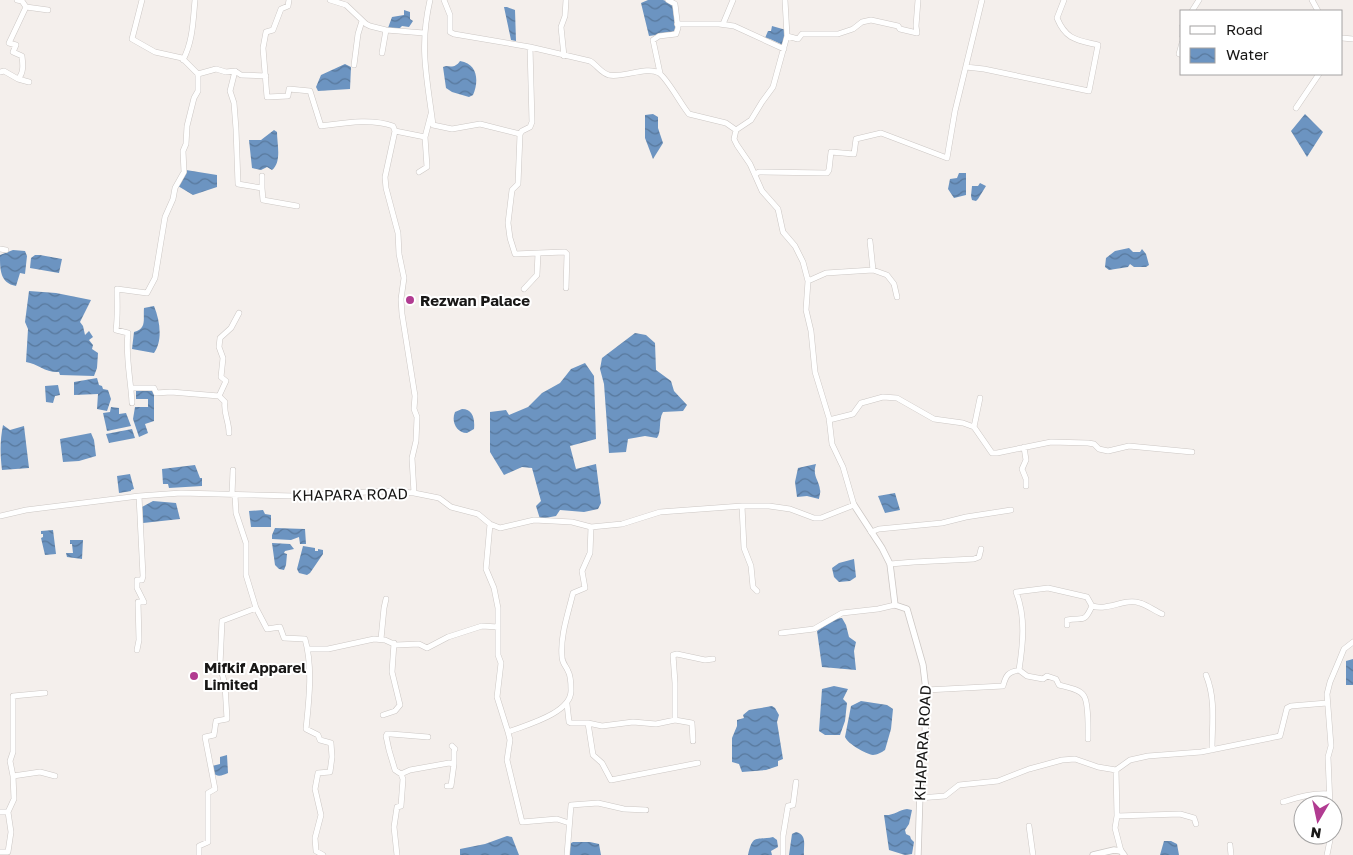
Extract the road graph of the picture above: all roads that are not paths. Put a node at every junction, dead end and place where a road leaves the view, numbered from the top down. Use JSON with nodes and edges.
{"nodes":[{"id":1,"x":18,"y":0,"type":"edge"},
{"id":2,"x":142,"y":0,"type":"edge"},
{"id":3,"x":195,"y":0,"type":"edge"},
{"id":4,"x":289,"y":0,"type":"edge"},
{"id":5,"x":330,"y":0,"type":"edge"},
{"id":6,"x":430,"y":0,"type":"edge"},
{"id":7,"x":444,"y":0,"type":"edge"},
{"id":8,"x":566,"y":0,"type":"edge"},
{"id":9,"x":668,"y":0,"type":"edge"},
{"id":10,"x":733,"y":0,"type":"edge"},
{"id":11,"x":785,"y":0,"type":"edge"},
{"id":12,"x":918,"y":0,"type":"edge"},
{"id":13,"x":982,"y":0,"type":"edge"},
{"id":14,"x":1064,"y":0,"type":"edge"},
{"id":15,"x":26,"y":7,"type":"junction"},
{"id":16,"x":48,"y":10,"type":"dead end"},
{"id":17,"x":362,"y":21,"type":"junction"},
{"id":18,"x":677,"y":24,"type":"junction"},
{"id":19,"x":723,"y":24,"type":"junction"},
{"id":20,"x":386,"y":30,"type":"junction"},
{"id":21,"x":424,"y":33,"type":"junction"},
{"id":22,"x":787,"y":36,"type":"junction"},
{"id":23,"x":530,"y":47,"type":"junction"},
{"id":24,"x":784,"y":49,"type":"junction"},
{"id":25,"x":382,"y":53,"type":"dead end"},
{"id":26,"x":564,"y":56,"type":"junction"},
{"id":27,"x":183,"y":60,"type":"junction"},
{"id":28,"x":354,"y":65,"type":"dead end"},
{"id":29,"x":966,"y":67,"type":"junction"},
{"id":30,"x":236,"y":71,"type":"junction"},
{"id":31,"x":0,"y":72,"type":"edge"},
{"id":32,"x":198,"y":74,"type":"junction"},
{"id":33,"x":660,"y":74,"type":"junction"},
{"id":34,"x":1318,"y":75,"type":"edge"},
{"id":35,"x":266,"y":76,"type":"junction"},
{"id":36,"x":18,"y":79,"type":"junction"},
{"id":37,"x":29,"y":82,"type":"dead end"},
{"id":38,"x":1296,"y":108,"type":"dead end"},
{"id":39,"x":432,"y":112,"type":"junction"},
{"id":40,"x":736,"y":130,"type":"junction"},
{"id":41,"x":395,"y":131,"type":"junction"},
{"id":42,"x":520,"y":134,"type":"junction"},
{"id":43,"x":425,"y":137,"type":"junction"},
{"id":44,"x":418,"y":172,"type":"dead end"},
{"id":45,"x":754,"y":174,"type":"junction"},
{"id":46,"x":262,"y":176,"type":"dead end"},
{"id":47,"x":262,"y":188,"type":"junction"},
{"id":48,"x":297,"y":206,"type":"dead end"},
{"id":49,"x":870,"y":241,"type":"dead end"},
{"id":50,"x":538,"y":253,"type":"junction"},
{"id":51,"x":873,"y":270,"type":"junction"},
{"id":52,"x":808,"y":281,"type":"junction"},
{"id":53,"x":566,"y":288,"type":"dead end"},
{"id":54,"x":524,"y":289,"type":"dead end"},
{"id":55,"x":897,"y":297,"type":"dead end"},
{"id":56,"x":239,"y":313,"type":"dead end"},
{"id":57,"x":131,"y":388,"type":"junction"},
{"id":58,"x":219,"y":396,"type":"junction"},
{"id":59,"x":980,"y":398,"type":"dead end"},
{"id":60,"x":132,"y":403,"type":"dead end"},
{"id":61,"x":829,"y":420,"type":"junction"},
{"id":62,"x":974,"y":427,"type":"junction"},
{"id":63,"x":228,"y":432,"type":"dead end"},
{"id":64,"x":1024,"y":447,"type":"junction"},
{"id":65,"x":1192,"y":452,"type":"dead end"},
{"id":66,"x":233,"y":470,"type":"dead end"},
{"id":67,"x":1026,"y":486,"type":"dead end"},
{"id":68,"x":414,"y":493,"type":"junction"},
{"id":69,"x":234,"y":495,"type":"junction"},
{"id":70,"x":139,"y":496,"type":"junction"},
{"id":71,"x":742,"y":506,"type":"junction"},
{"id":72,"x":854,"y":506,"type":"junction"},
{"id":73,"x":1011,"y":510,"type":"dead end"},
{"id":74,"x":0,"y":516,"type":"edge"},
{"id":75,"x":490,"y":524,"type":"junction"},
{"id":76,"x":591,"y":527,"type":"junction"},
{"id":77,"x":871,"y":532,"type":"junction"},
{"id":78,"x":980,"y":548,"type":"dead end"},
{"id":79,"x":890,"y":564,"type":"junction"},
{"id":80,"x":756,"y":592,"type":"dead end"},
{"id":81,"x":386,"y":599,"type":"dead end"},
{"id":82,"x":895,"y":605,"type":"junction"},
{"id":83,"x":1092,"y":606,"type":"junction"},
{"id":84,"x":256,"y":608,"type":"junction"},
{"id":85,"x":1162,"y":614,"type":"dead end"},
{"id":86,"x":1067,"y":625,"type":"dead end"},
{"id":87,"x":498,"y":628,"type":"junction"},
{"id":88,"x":781,"y":633,"type":"dead end"},
{"id":89,"x":384,"y":640,"type":"junction"},
{"id":90,"x":1353,"y":642,"type":"edge"},
{"id":91,"x":394,"y":643,"type":"junction"},
{"id":92,"x":308,"y":649,"type":"junction"},
{"id":93,"x":137,"y":650,"type":"dead end"},
{"id":94,"x":713,"y":659,"type":"dead end"},
{"id":95,"x":1019,"y":670,"type":"junction"},
{"id":96,"x":1206,"y":675,"type":"dead end"},
{"id":97,"x":926,"y":690,"type":"junction"},
{"id":98,"x":45,"y":694,"type":"dead end"},
{"id":99,"x":567,"y":704,"type":"junction"},
{"id":100,"x":1327,"y":704,"type":"junction"},
{"id":101,"x":383,"y":715,"type":"dead end"},
{"id":102,"x":675,"y":720,"type":"junction"},
{"id":103,"x":588,"y":723,"type":"junction"},
{"id":104,"x":508,"y":732,"type":"junction"},
{"id":105,"x":428,"y":737,"type":"dead end"},
{"id":106,"x":1088,"y":739,"type":"dead end"},
{"id":107,"x":693,"y":741,"type":"dead end"},
{"id":108,"x":452,"y":746,"type":"dead end"},
{"id":109,"x":1212,"y":750,"type":"junction"},
{"id":110,"x":698,"y":763,"type":"dead end"},
{"id":111,"x":454,"y":764,"type":"junction"},
{"id":112,"x":1116,"y":770,"type":"junction"},
{"id":113,"x":401,"y":774,"type":"junction"},
{"id":114,"x":13,"y":776,"type":"junction"},
{"id":115,"x":55,"y":776,"type":"dead end"},
{"id":116,"x":796,"y":782,"type":"dead end"},
{"id":117,"x":447,"y":786,"type":"dead end"},
{"id":118,"x":1329,"y":794,"type":"joint"},
{"id":119,"x":919,"y":798,"type":"junction"},
{"id":120,"x":1283,"y":802,"type":"dead end"},
{"id":121,"x":646,"y":810,"type":"dead end"},
{"id":122,"x":0,"y":812,"type":"edge"},
{"id":123,"x":8,"y":812,"type":"junction"},
{"id":124,"x":1117,"y":816,"type":"junction"},
{"id":125,"x":569,"y":823,"type":"junction"},
{"id":126,"x":1196,"y":824,"type":"dead end"},
{"id":127,"x":1029,"y":826,"type":"dead end"},
{"id":128,"x":1230,"y":845,"type":"dead end"},
{"id":129,"x":0,"y":852,"type":"edge"},
{"id":130,"x":1122,"y":853,"type":"edge"},
{"id":131,"x":199,"y":855,"type":"edge"},
{"id":132,"x":323,"y":855,"type":"edge"},
{"id":133,"x":397,"y":855,"type":"edge"},
{"id":134,"x":567,"y":855,"type":"edge"},
{"id":135,"x":783,"y":855,"type":"edge"},
{"id":136,"x":918,"y":855,"type":"edge"},
{"id":137,"x":1033,"y":855,"type":"edge"},
{"id":138,"x":1093,"y":855,"type":"edge"},
{"id":139,"x":1230,"y":855,"type":"edge"}],
"edges":[{"from":1,"to":15,"type":"street"},
{"from":2,"to":27,"type":"street"},
{"from":3,"to":27,"type":"street"},
{"from":4,"to":35,"type":"street"},
{"from":5,"to":17,"type":"street"},
{"from":6,"to":21,"type":"street"},
{"from":7,"to":23,"type":"street"},
{"from":8,"to":26,"type":"street"},
{"from":9,"to":18,"type":"street"},
{"from":10,"to":19,"type":"street"},
{"from":11,"to":22,"type":"street"},
{"from":12,"to":22,"type":"street"},
{"from":13,"to":29,"type":"street"},
{"from":14,"to":29,"type":"street"},
{"from":15,"to":16,"type":"street"},
{"from":15,"to":36,"type":"street"},
{"from":17,"to":20,"type":"street"},
{"from":17,"to":28,"type":"street"},
{"from":18,"to":19,"type":"street"},
{"from":18,"to":33,"type":"street"},
{"from":19,"to":24,"type":"street"},
{"from":20,"to":21,"type":"street"},
{"from":20,"to":25,"type":"street"},
{"from":21,"to":39,"type":"street"},
{"from":22,"to":24,"type":"street"},
{"from":23,"to":26,"type":"street"},
{"from":23,"to":42,"type":"street"},
{"from":24,"to":40,"type":"street"},
{"from":26,"to":33,"type":"street"},
{"from":27,"to":32,"type":"street"},
{"from":29,"to":45,"type":"street"},
{"from":30,"to":32,"type":"street"},
{"from":30,"to":35,"type":"street"},
{"from":30,"to":47,"type":"street"},
{"from":31,"to":36,"type":"street"},
{"from":32,"to":57,"type":"street"},
{"from":33,"to":40,"type":"street"},
{"from":34,"to":38,"type":"street"},
{"from":35,"to":41,"type":"street"},
{"from":36,"to":37,"type":"street"},
{"from":39,"to":42,"type":"street"},
{"from":39,"to":43,"type":"street"},
{"from":40,"to":45,"type":"street"},
{"from":41,"to":43,"type":"street"},
{"from":41,"to":68,"type":"street"},
{"from":42,"to":50,"type":"street"},
{"from":43,"to":44,"type":"street"},
{"from":45,"to":52,"type":"street"},
{"from":46,"to":47,"type":"street"},
{"from":47,"to":48,"type":"street"},
{"from":49,"to":51,"type":"street"},
{"from":50,"to":53,"type":"street"},
{"from":50,"to":54,"type":"street"},
{"from":51,"to":52,"type":"street"},
{"from":51,"to":55,"type":"street"},
{"from":52,"to":61,"type":"street"},
{"from":56,"to":58,"type":"street"},
{"from":57,"to":58,"type":"street"},
{"from":57,"to":60,"type":"street"},
{"from":58,"to":63,"type":"street"},
{"from":59,"to":62,"type":"street"},
{"from":61,"to":62,"type":"street"},
{"from":61,"to":72,"type":"street"},
{"from":62,"to":64,"type":"street"},
{"from":64,"to":65,"type":"street"},
{"from":64,"to":67,"type":"street"},
{"from":66,"to":69,"type":"street"},
{"from":68,"to":69,"type":"street","name":"KHAPARA ROAD"},
{"from":68,"to":75,"type":"street","name":"KHAPARA ROAD"},
{"from":69,"to":70,"type":"street","name":"KHAPARA ROAD"},
{"from":69,"to":84,"type":"street"},
{"from":70,"to":74,"type":"street","name":"KHAPARA ROAD"},
{"from":70,"to":93,"type":"street"},
{"from":71,"to":72,"type":"street","name":"KHAPARA ROAD"},
{"from":71,"to":76,"type":"street","name":"KHAPARA ROAD"},
{"from":71,"to":80,"type":"street"},
{"from":72,"to":77,"type":"street"},
{"from":73,"to":77,"type":"street"},
{"from":75,"to":76,"type":"street","name":"KHAPARA ROAD"},
{"from":75,"to":87,"type":"street"},
{"from":76,"to":99,"type":"street"},
{"from":77,"to":79,"type":"street"},
{"from":78,"to":79,"type":"street"},
{"from":79,"to":82,"type":"street"},
{"from":81,"to":89,"type":"street"},
{"from":82,"to":88,"type":"street"},
{"from":82,"to":97,"type":"street","name":"KHAPARA ROAD"},
{"from":83,"to":85,"type":"street"},
{"from":83,"to":86,"type":"street"},
{"from":83,"to":95,"type":"street"},
{"from":84,"to":92,"type":"street"},
{"from":84,"to":131,"type":"street"},
{"from":87,"to":91,"type":"street"},
{"from":87,"to":104,"type":"street"},
{"from":89,"to":91,"type":"street"},
{"from":89,"to":92,"type":"street"},
{"from":90,"to":100,"type":"street"},
{"from":91,"to":101,"type":"street"},
{"from":92,"to":132,"type":"street"},
{"from":94,"to":102,"type":"street"},
{"from":95,"to":97,"type":"street"},
{"from":95,"to":106,"type":"street"},
{"from":96,"to":109,"type":"street"},
{"from":97,"to":119,"type":"street","name":"KHAPARA ROAD"},
{"from":98,"to":114,"type":"street"},
{"from":99,"to":103,"type":"street"},
{"from":99,"to":104,"type":"street"},
{"from":100,"to":109,"type":"street"},
{"from":100,"to":118,"type":"street"},
{"from":102,"to":103,"type":"street"},
{"from":102,"to":107,"type":"street"},
{"from":103,"to":110,"type":"street"},
{"from":104,"to":125,"type":"street"},
{"from":105,"to":113,"type":"street"},
{"from":108,"to":111,"type":"street"},
{"from":109,"to":112,"type":"street"},
{"from":111,"to":113,"type":"street"},
{"from":111,"to":117,"type":"street"},
{"from":112,"to":119,"type":"street"},
{"from":112,"to":124,"type":"street"},
{"from":113,"to":133,"type":"street"},
{"from":114,"to":115,"type":"street"},
{"from":114,"to":123,"type":"street"},
{"from":116,"to":135,"type":"street"},
{"from":118,"to":120,"type":"street"},
{"from":119,"to":136,"type":"street","name":"KHAPARA ROAD"},
{"from":121,"to":125,"type":"street"},
{"from":122,"to":123,"type":"street"},
{"from":123,"to":129,"type":"street"},
{"from":124,"to":126,"type":"street"},
{"from":124,"to":130,"type":"street"},
{"from":125,"to":134,"type":"street"},
{"from":127,"to":137,"type":"street"},
{"from":128,"to":139,"type":"street"},
{"from":130,"to":138,"type":"street"}]}
